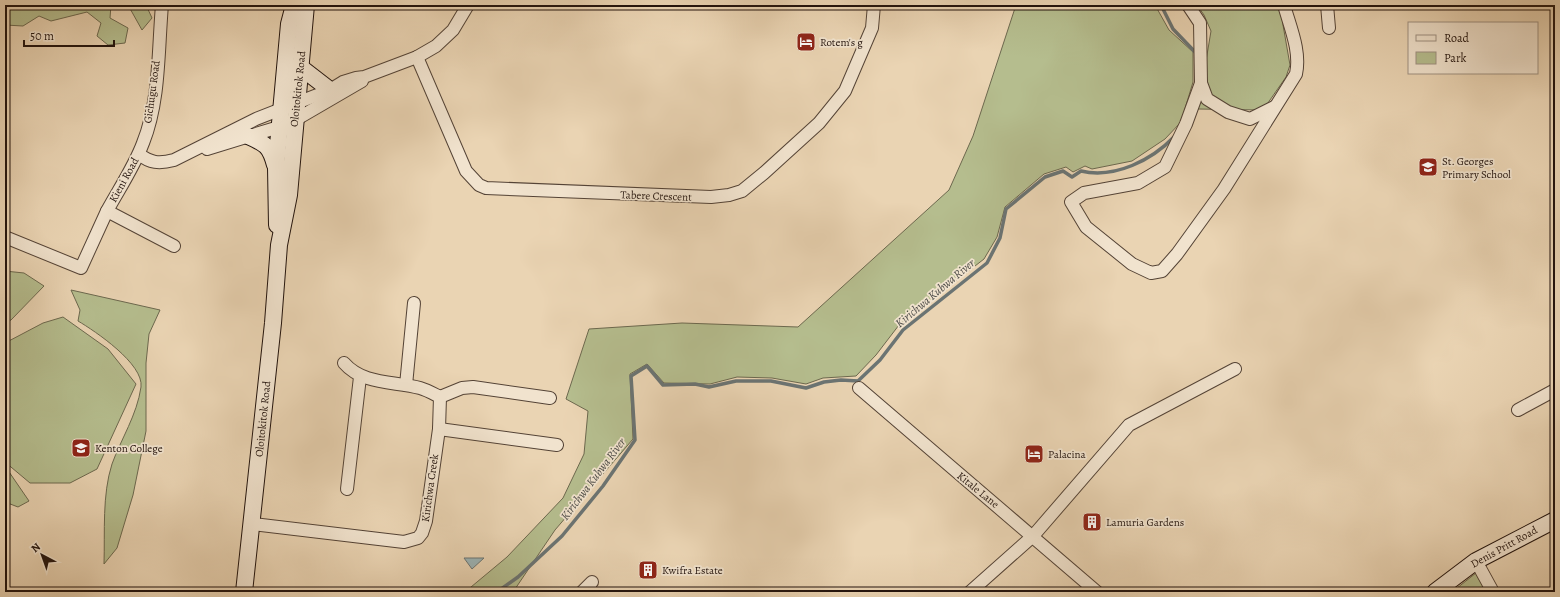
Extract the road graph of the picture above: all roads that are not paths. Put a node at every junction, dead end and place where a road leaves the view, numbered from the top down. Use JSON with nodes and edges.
{"nodes":[{"id":1,"x":162,"y":5,"type":"edge"},
{"id":2,"x":294,"y":5,"type":"edge"},
{"id":3,"x":306,"y":5,"type":"edge"},
{"id":4,"x":468,"y":5,"type":"edge"},
{"id":5,"x":874,"y":5,"type":"edge"},
{"id":6,"x":1188,"y":5,"type":"edge"},
{"id":7,"x":1284,"y":5,"type":"edge"},
{"id":8,"x":1327,"y":5,"type":"edge"},
{"id":9,"x":1329,"y":28,"type":"dead end"},
{"id":10,"x":417,"y":57,"type":"junction"},
{"id":11,"x":300,"y":66,"type":"junction"},
{"id":12,"x":364,"y":77,"type":"junction"},
{"id":13,"x":1201,"y":83,"type":"junction"},
{"id":14,"x":330,"y":90,"type":"junction"},
{"id":15,"x":289,"y":106,"type":"junction"},
{"id":16,"x":1276,"y":106,"type":"junction"},
{"id":17,"x":295,"y":120,"type":"junction"},
{"id":18,"x":279,"y":127,"type":"junction"},
{"id":19,"x":248,"y":136,"type":"junction"},
{"id":20,"x":190,"y":152,"type":"junction"},
{"id":21,"x":139,"y":154,"type":"junction"},
{"id":22,"x":276,"y":166,"type":"junction"},
{"id":23,"x":107,"y":210,"type":"junction"},
{"id":24,"x":5,"y":237,"type":"edge"},
{"id":25,"x":279,"y":245,"type":"junction"},
{"id":26,"x":174,"y":246,"type":"dead end"},
{"id":27,"x":414,"y":303,"type":"dead end"},
{"id":28,"x":344,"y":363,"type":"dead end"},
{"id":29,"x":1235,"y":369,"type":"dead end"},
{"id":30,"x":360,"y":377,"type":"junction"},
{"id":31,"x":406,"y":385,"type":"junction"},
{"id":32,"x":859,"y":388,"type":"dead end"},
{"id":33,"x":1555,"y":390,"type":"edge"},
{"id":34,"x":440,"y":397,"type":"junction"},
{"id":35,"x":550,"y":398,"type":"dead end"},
{"id":36,"x":1518,"y":410,"type":"dead end"},
{"id":37,"x":438,"y":429,"type":"junction"},
{"id":38,"x":557,"y":445,"type":"dead end"},
{"id":39,"x":347,"y":489,"type":"dead end"},
{"id":40,"x":1555,"y":520,"type":"edge"},
{"id":41,"x":253,"y":524,"type":"junction"},
{"id":42,"x":1033,"y":536,"type":"junction"},
{"id":43,"x":1476,"y":561,"type":"junction"},
{"id":44,"x":592,"y":582,"type":"dead end"},
{"id":45,"x":244,"y":592,"type":"edge"},
{"id":46,"x":582,"y":592,"type":"edge"},
{"id":47,"x":970,"y":592,"type":"edge"},
{"id":48,"x":1097,"y":592,"type":"edge"},
{"id":49,"x":1435,"y":592,"type":"edge"},
{"id":50,"x":1493,"y":592,"type":"edge"}],
"edges":[{"from":1,"to":21,"type":"street","name":"Gichugu Road"},
{"from":2,"to":15,"type":"main road","name":"Oloitokitok Road"},
{"from":3,"to":11,"type":"main road","name":"Oloitokitok Road"},
{"from":4,"to":10,"type":"street"},
{"from":5,"to":10,"type":"street","name":"Tabere Crescent"},
{"from":6,"to":13,"type":"street"},
{"from":7,"to":16,"type":"street"},
{"from":8,"to":9,"type":"street"},
{"from":10,"to":12,"type":"street"},
{"from":11,"to":14,"type":"main road"},
{"from":11,"to":15,"type":"main road","name":"Oloitokitok Road"},
{"from":12,"to":14,"type":"street","name":"Kieni Road"},
{"from":12,"to":17,"type":"street","name":"Kieni Road"},
{"from":13,"to":16,"type":"street"},
{"from":13,"to":16,"type":"street"},
{"from":14,"to":15,"type":"street","name":"Kieni Road"},
{"from":15,"to":17,"type":"main road","name":"Oloitokitok Road"},
{"from":15,"to":18,"type":"main road","name":"Oloitokitok Road"},
{"from":15,"to":20,"type":"street","name":"Kieni Road"},
{"from":17,"to":18,"type":"street","name":"Kieni Road"},
{"from":17,"to":25,"type":"main road","name":"Oloitokitok Road"},
{"from":18,"to":19,"type":"street","name":"Kieni Road"},
{"from":18,"to":22,"type":"main road","name":"Oloitokitok Road"},
{"from":19,"to":20,"type":"street","name":"Kieni Road"},
{"from":19,"to":22,"type":"main road"},
{"from":20,"to":21,"type":"street","name":"Kieni Road"},
{"from":21,"to":23,"type":"street","name":"Kieni Road"},
{"from":22,"to":25,"type":"main road","name":"Oloitokitok Road"},
{"from":23,"to":24,"type":"street"},
{"from":23,"to":26,"type":"street","name":"Kieni Road"},
{"from":25,"to":41,"type":"main road","name":"Oloitokitok Road"},
{"from":27,"to":31,"type":"street"},
{"from":28,"to":30,"type":"street"},
{"from":29,"to":42,"type":"street"},
{"from":30,"to":31,"type":"street"},
{"from":30,"to":39,"type":"street"},
{"from":31,"to":34,"type":"street"},
{"from":32,"to":42,"type":"street","name":"Kitale Lane"},
{"from":33,"to":36,"type":"street"},
{"from":34,"to":35,"type":"street"},
{"from":34,"to":37,"type":"street","name":"Kirichwa Creek"},
{"from":37,"to":38,"type":"street"},
{"from":37,"to":41,"type":"street","name":"Kirichwa Creek"},
{"from":40,"to":43,"type":"main road","name":"Denis Pritt Road"},
{"from":41,"to":45,"type":"main road","name":"Oloitokitok Road"},
{"from":42,"to":47,"type":"street"},
{"from":42,"to":48,"type":"street","name":"Kitale Lane"},
{"from":43,"to":49,"type":"main road","name":"Denis Pritt Road"},
{"from":43,"to":50,"type":"street"},
{"from":44,"to":46,"type":"street"}]}
